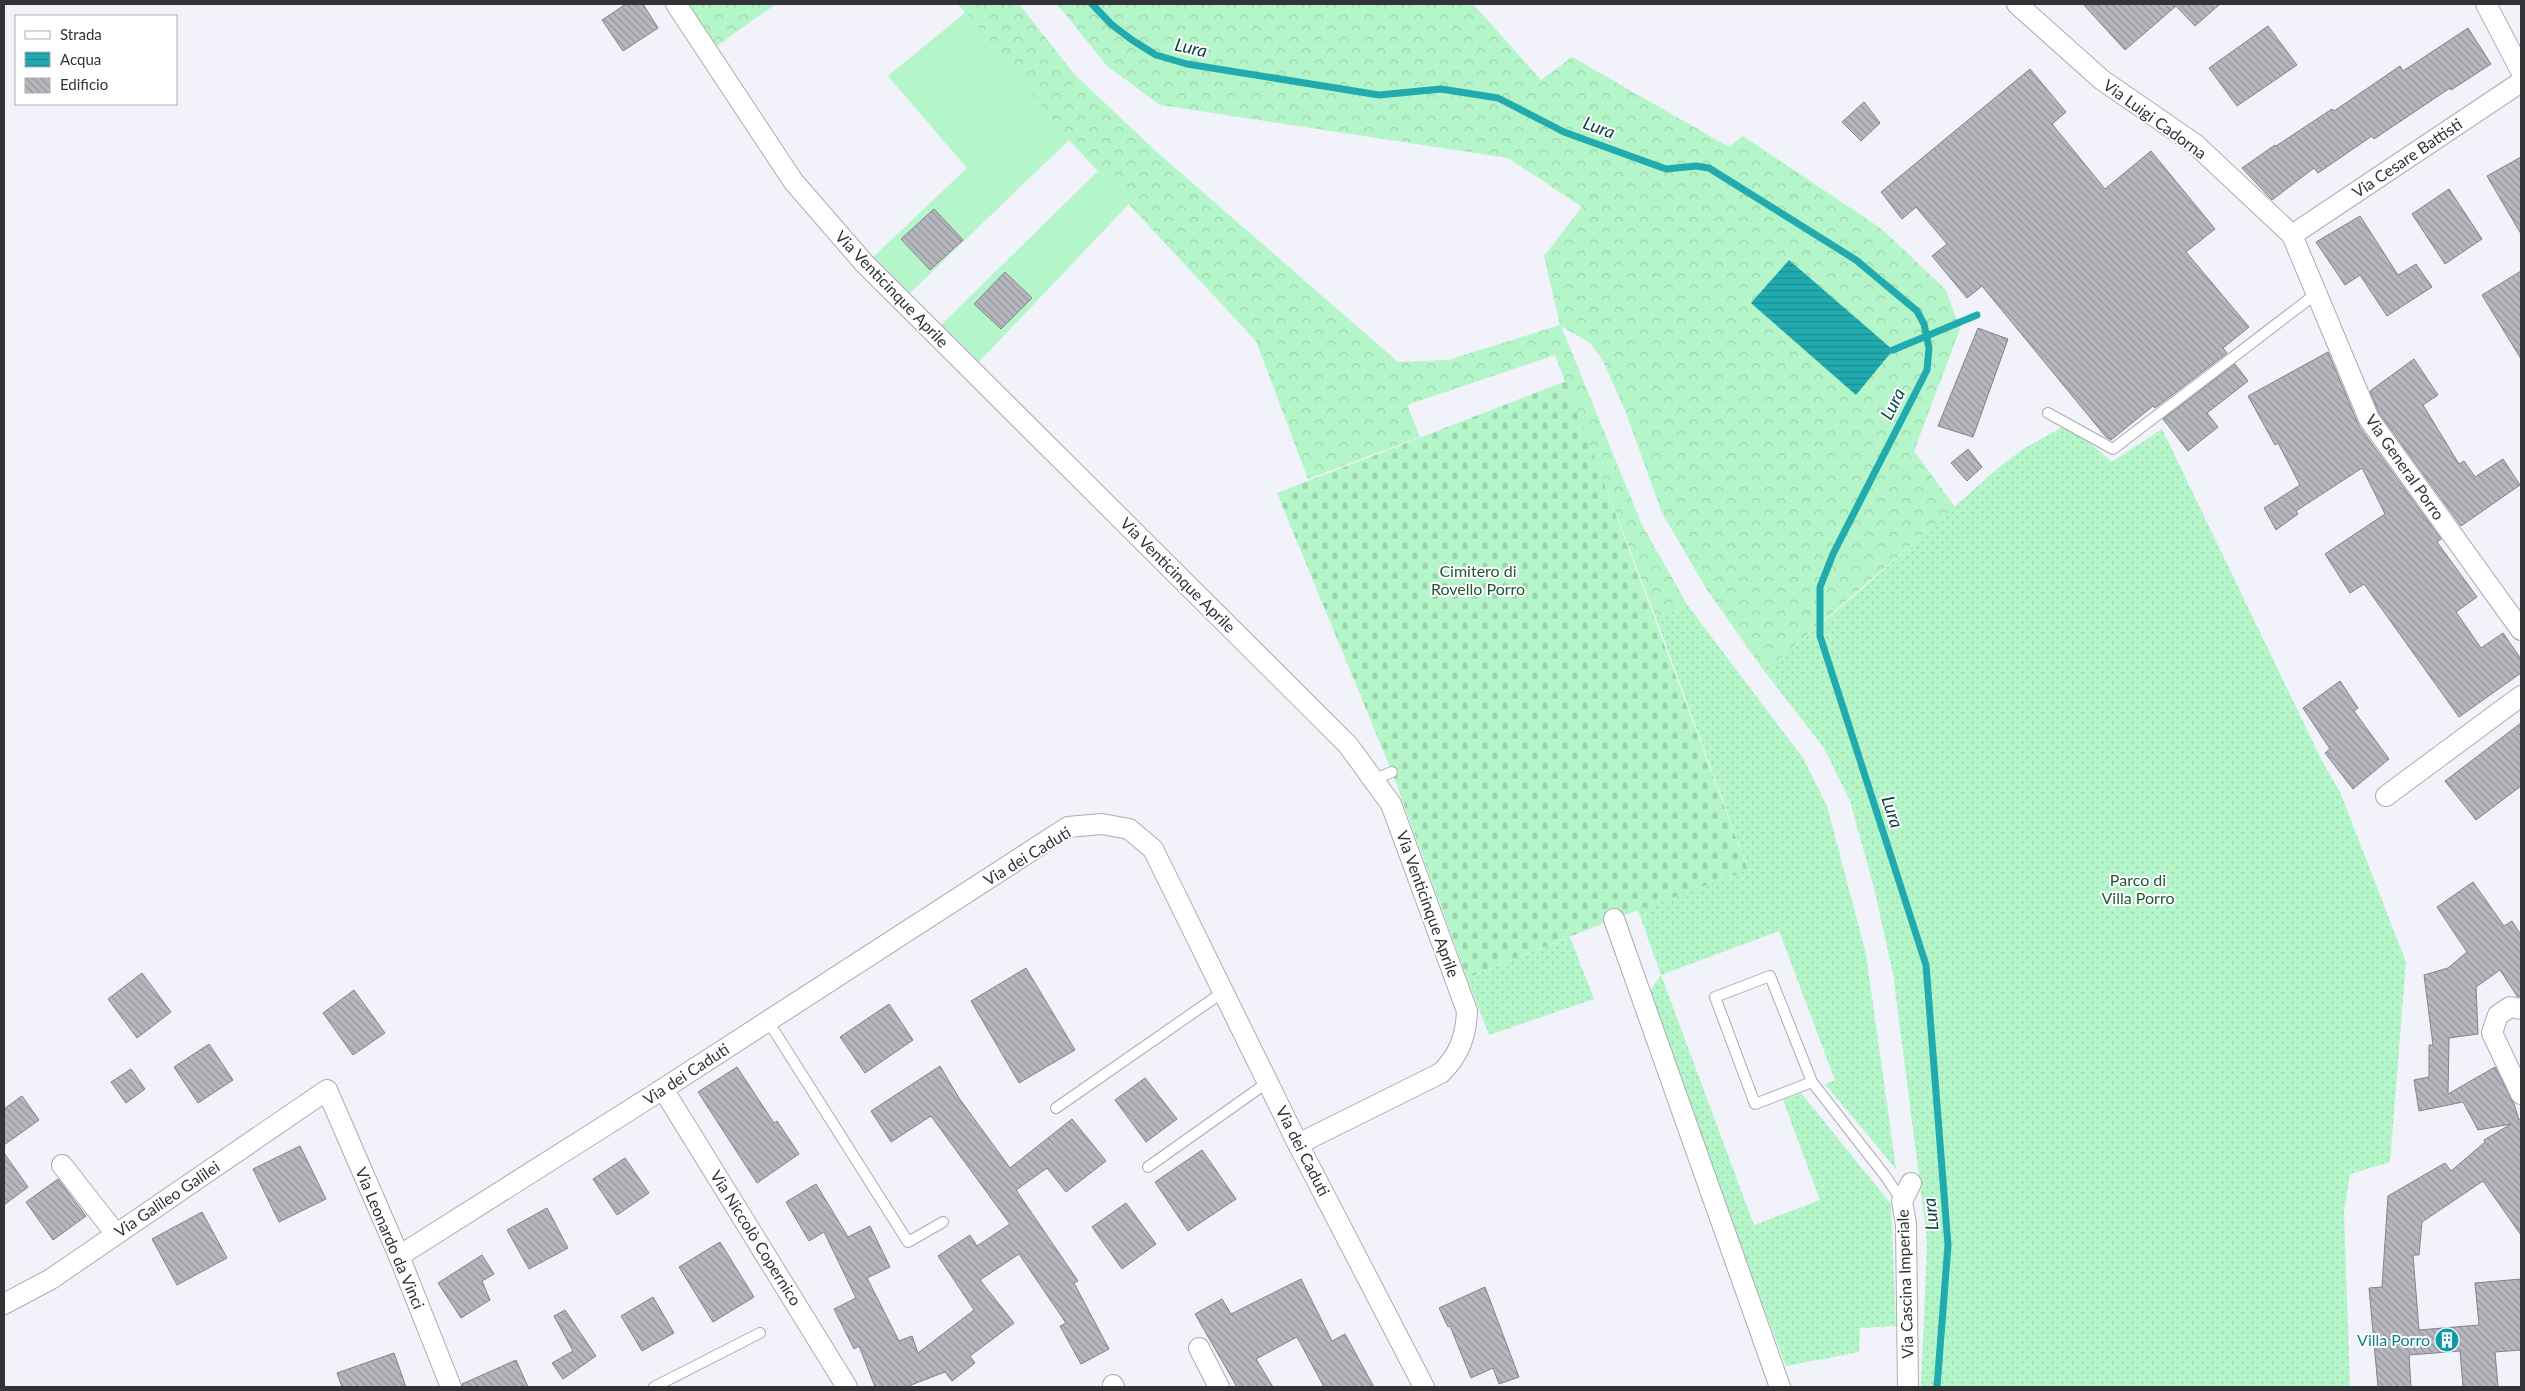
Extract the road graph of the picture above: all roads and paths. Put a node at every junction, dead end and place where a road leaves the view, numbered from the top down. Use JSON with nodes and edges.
{"nodes":[{"id":1,"x":676,"y":4,"type":"edge"},
{"id":2,"x":2017,"y":4,"type":"edge"},
{"id":3,"x":2486,"y":4,"type":"edge"},
{"id":4,"x":2521,"y":70,"type":"edge"},
{"id":5,"x":2521,"y":82,"type":"edge"},
{"id":6,"x":2292,"y":235,"type":"junction"},
{"id":7,"x":2317,"y":293,"type":"junction"},
{"id":8,"x":2048,"y":413,"type":"dead end"},
{"id":9,"x":2521,"y":630,"type":"edge"},
{"id":10,"x":2521,"y":696,"type":"edge"},
{"id":11,"x":1392,"y":772,"type":"dead end"},
{"id":12,"x":1372,"y":780,"type":"junction"},
{"id":13,"x":2386,"y":796,"type":"dead end"},
{"id":14,"x":1614,"y":919,"type":"dead end"},
{"id":15,"x":1223,"y":992,"type":"junction"},
{"id":16,"x":2521,"y":1009,"type":"edge"},
{"id":17,"x":768,"y":1021,"type":"junction"},
{"id":18,"x":1268,"y":1082,"type":"junction"},
{"id":19,"x":1812,"y":1082,"type":"junction"},
{"id":20,"x":326,"y":1090,"type":"joint"},
{"id":21,"x":663,"y":1090,"type":"junction"},
{"id":22,"x":2521,"y":1094,"type":"edge"},
{"id":23,"x":1056,"y":1108,"type":"dead end"},
{"id":24,"x":1298,"y":1144,"type":"junction"},
{"id":25,"x":62,"y":1165,"type":"dead end"},
{"id":26,"x":1148,"y":1168,"type":"dead end"},
{"id":27,"x":1911,"y":1183,"type":"dead end"},
{"id":28,"x":1902,"y":1201,"type":"junction"},
{"id":29,"x":943,"y":1222,"type":"dead end"},
{"id":30,"x":116,"y":1234,"type":"junction"},
{"id":31,"x":398,"y":1256,"type":"junction"},
{"id":32,"x":4,"y":1304,"type":"edge"},
{"id":33,"x":760,"y":1333,"type":"dead end"},
{"id":34,"x":1199,"y":1348,"type":"dead end"},
{"id":35,"x":451,"y":1387,"type":"edge"},
{"id":36,"x":654,"y":1387,"type":"edge"},
{"id":37,"x":847,"y":1387,"type":"edge"},
{"id":38,"x":1219,"y":1387,"type":"edge"},
{"id":39,"x":1424,"y":1387,"type":"edge"},
{"id":40,"x":1780,"y":1387,"type":"edge"},
{"id":41,"x":1908,"y":1387,"type":"edge"}],
"edges":[{"from":1,"to":12,"type":"street","name":"Via Venticinque Aprile"},
{"from":2,"to":6,"type":"street","name":"Via Luigi Cadorna"},
{"from":3,"to":4,"type":"street"},
{"from":5,"to":6,"type":"street","name":"Via Cesare Battisti"},
{"from":6,"to":7,"type":"street","name":"Via General Porro"},
{"from":7,"to":8,"type":"lane"},
{"from":7,"to":9,"type":"street","name":"Via General Porro"},
{"from":10,"to":13,"type":"street"},
{"from":11,"to":12,"type":"lane"},
{"from":12,"to":24,"type":"street","name":"Via Venticinque Aprile"},
{"from":14,"to":40,"type":"street"},
{"from":15,"to":17,"type":"street","name":"Via dei Caduti"},
{"from":15,"to":18,"type":"street","name":"Via dei Caduti"},
{"from":15,"to":23,"type":"lane"},
{"from":16,"to":22,"type":"street"},
{"from":17,"to":21,"type":"street","name":"Via dei Caduti"},
{"from":17,"to":29,"type":"lane"},
{"from":18,"to":24,"type":"street","name":"Via dei Caduti"},
{"from":18,"to":26,"type":"lane"},
{"from":19,"to":19,"type":"lane"},
{"from":19,"to":28,"type":"lane"},
{"from":20,"to":30,"type":"street","name":"Via Galileo Galilei"},
{"from":20,"to":31,"type":"street","name":"Via Leonardo da Vinci"},
{"from":21,"to":31,"type":"street","name":"Via dei Caduti"},
{"from":21,"to":37,"type":"street","name":"Via Niccolò Copernico"},
{"from":24,"to":39,"type":"street","name":"Via dei Caduti"},
{"from":25,"to":30,"type":"street"},
{"from":27,"to":28,"type":"street","name":"Via Cascina Imperiale"},
{"from":28,"to":41,"type":"street","name":"Via Cascina Imperiale"},
{"from":30,"to":32,"type":"street","name":"Via Galileo Galilei"},
{"from":31,"to":35,"type":"street","name":"Via Leonardo da Vinci"},
{"from":33,"to":36,"type":"lane"},
{"from":34,"to":38,"type":"street"}]}
